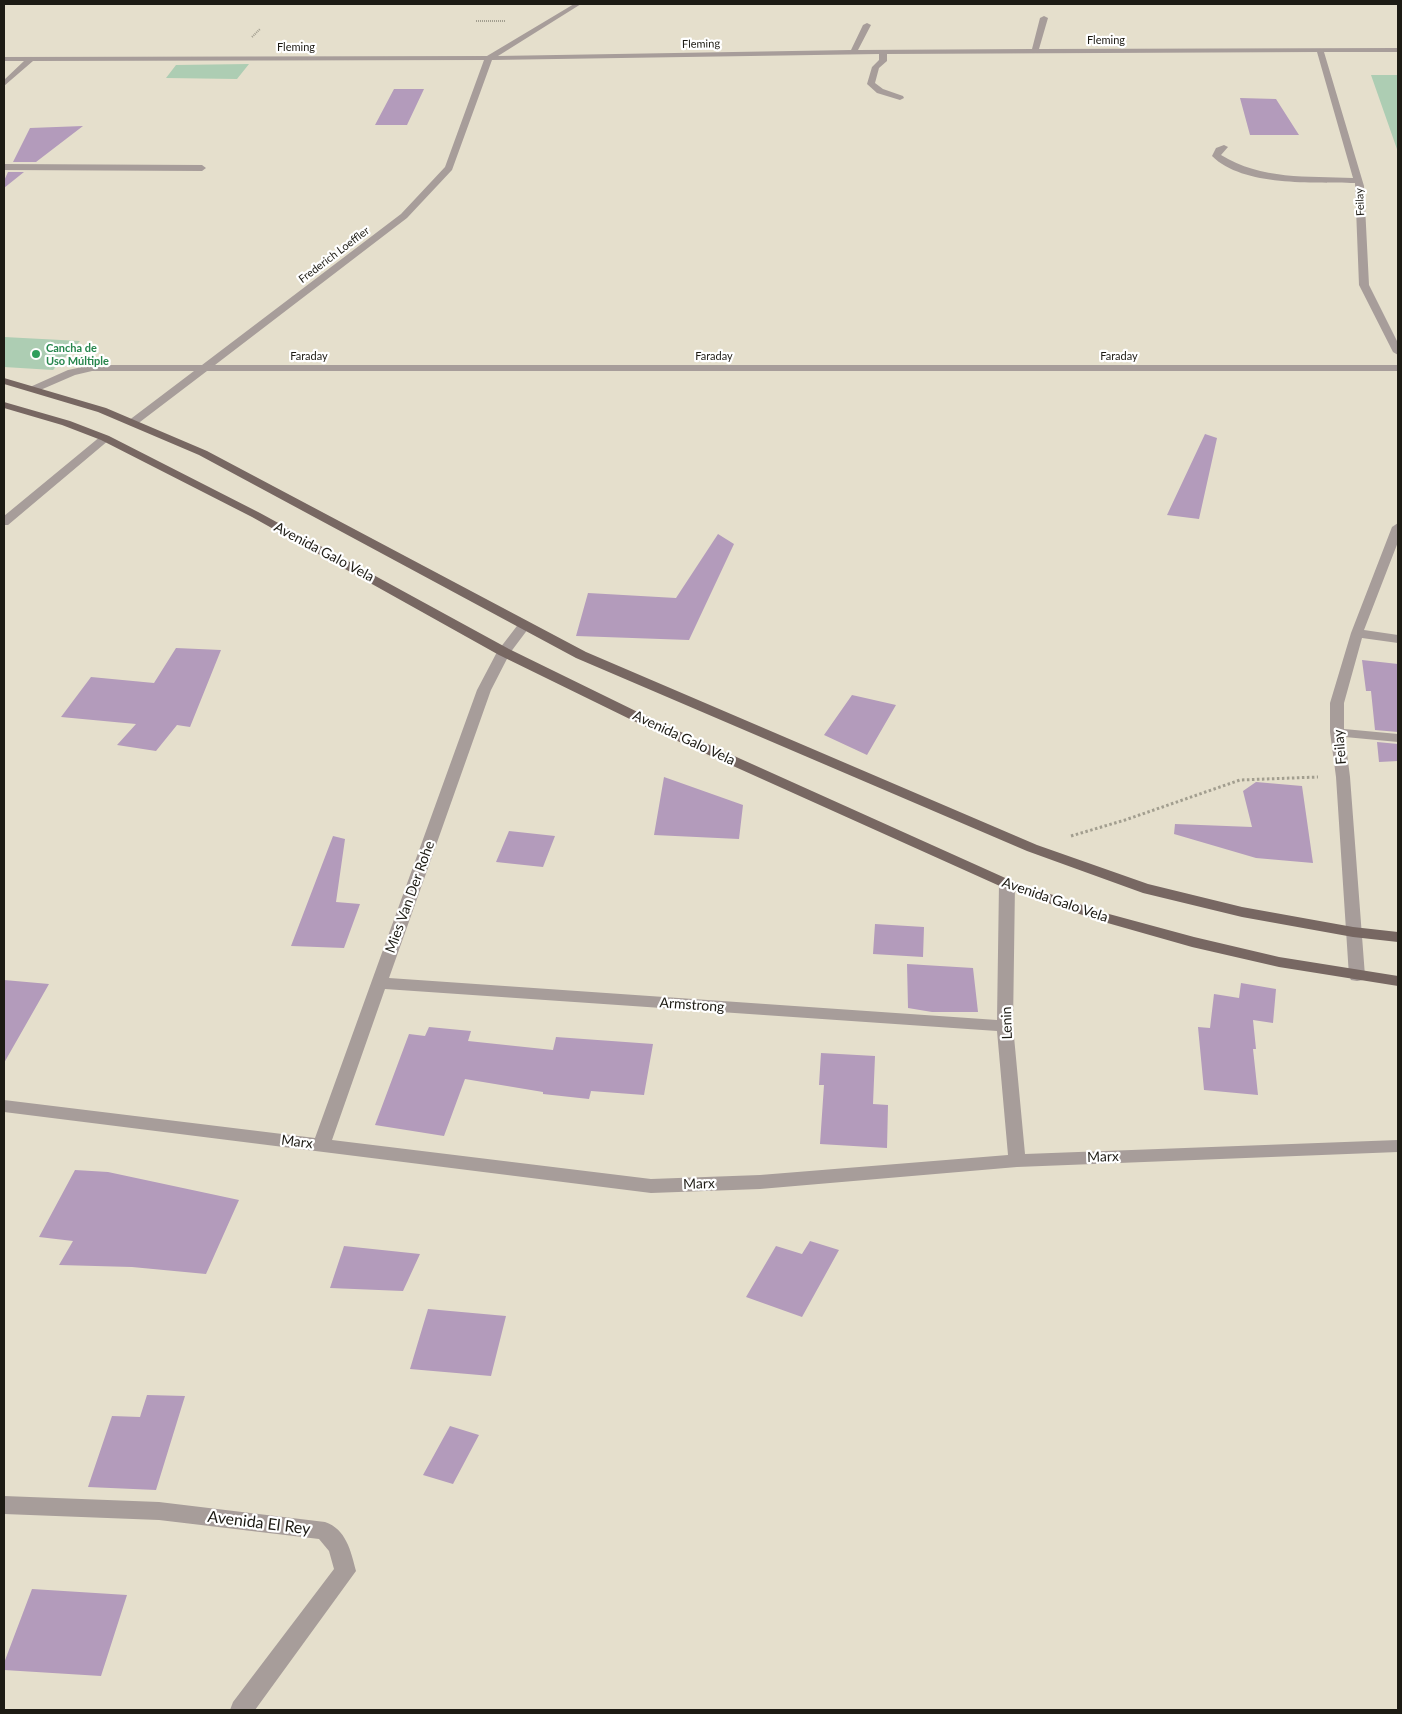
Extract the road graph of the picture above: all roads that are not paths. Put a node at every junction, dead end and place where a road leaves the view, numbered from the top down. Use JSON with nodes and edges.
{"nodes":[{"id":1,"x":578,"y":4,"type":"edge"},
{"id":2,"x":1044,"y":18,"type":"dead end"},
{"id":3,"x":867,"y":25,"type":"dead end"},
{"id":4,"x":1320,"y":50,"type":"junction"},
{"id":5,"x":1398,"y":50,"type":"edge"},
{"id":6,"x":1036,"y":51,"type":"junction"},
{"id":7,"x":853,"y":53,"type":"junction"},
{"id":8,"x":882,"y":53,"type":"junction"},
{"id":9,"x":489,"y":58,"type":"junction"},
{"id":10,"x":4,"y":59,"type":"edge"},
{"id":11,"x":31,"y":59,"type":"junction"},
{"id":12,"x":4,"y":84,"type":"edge"},
{"id":13,"x":900,"y":98,"type":"dead end"},
{"id":14,"x":1224,"y":147,"type":"dead end"},
{"id":15,"x":4,"y":167,"type":"edge"},
{"id":16,"x":202,"y":168,"type":"dead end"},
{"id":17,"x":1358,"y":181,"type":"junction"},
{"id":18,"x":1398,"y":352,"type":"edge"},
{"id":19,"x":203,"y":368,"type":"junction"},
{"id":20,"x":1398,"y":368,"type":"edge"},
{"id":21,"x":4,"y":381,"type":"edge"},
{"id":22,"x":34,"y":389,"type":"junction"},
{"id":23,"x":4,"y":405,"type":"edge"},
{"id":24,"x":132,"y":423,"type":"junction"},
{"id":25,"x":105,"y":438,"type":"junction"},
{"id":26,"x":4,"y":522,"type":"edge"},
{"id":27,"x":1398,"y":527,"type":"edge"},
{"id":28,"x":525,"y":625,"type":"junction"},
{"id":29,"x":1357,"y":633,"type":"junction"},
{"id":30,"x":1398,"y":639,"type":"edge"},
{"id":31,"x":504,"y":652,"type":"junction"},
{"id":32,"x":1338,"y":732,"type":"junction"},
{"id":33,"x":1398,"y":738,"type":"edge"},
{"id":34,"x":1007,"y":884,"type":"junction"},
{"id":35,"x":1353,"y":932,"type":"junction"},
{"id":36,"x":1398,"y":937,"type":"edge"},
{"id":37,"x":1357,"y":976,"type":"junction"},
{"id":38,"x":1398,"y":981,"type":"edge"},
{"id":39,"x":379,"y":983,"type":"junction"},
{"id":40,"x":1006,"y":1026,"type":"junction"},
{"id":41,"x":4,"y":1106,"type":"edge"},
{"id":42,"x":321,"y":1145,"type":"junction"},
{"id":43,"x":1398,"y":1146,"type":"edge"},
{"id":44,"x":1018,"y":1161,"type":"junction"},
{"id":45,"x":4,"y":1504,"type":"edge"},
{"id":46,"x":241,"y":1710,"type":"edge"}],
"edges":[{"from":1,"to":9,"type":"street"},
{"from":2,"to":6,"type":"street"},
{"from":3,"to":7,"type":"street"},
{"from":4,"to":5,"type":"street","name":"Fleming"},
{"from":4,"to":6,"type":"street","name":"Fleming"},
{"from":4,"to":17,"type":"street","name":"Feilay"},
{"from":6,"to":8,"type":"street","name":"Fleming"},
{"from":7,"to":8,"type":"street","name":"Fleming"},
{"from":7,"to":9,"type":"street","name":"Fleming"},
{"from":8,"to":13,"type":"street"},
{"from":9,"to":11,"type":"street","name":"Fleming"},
{"from":9,"to":19,"type":"street","name":"Frederich Loeffler"},
{"from":10,"to":11,"type":"street","name":"Fleming"},
{"from":11,"to":12,"type":"street"},
{"from":14,"to":17,"type":"street"},
{"from":15,"to":16,"type":"street"},
{"from":17,"to":18,"type":"street","name":"Feilay"},
{"from":19,"to":20,"type":"street","name":"Faraday"},
{"from":19,"to":22,"type":"street","name":"Faraday"},
{"from":19,"to":24,"type":"street","name":"Frederich Loeffler"},
{"from":21,"to":22,"type":"main road"},
{"from":22,"to":24,"type":"main road"},
{"from":23,"to":25,"type":"main road","name":"Avenida Galo Vela"},
{"from":24,"to":28,"type":"main road"},
{"from":25,"to":26,"type":"street"},
{"from":25,"to":31,"type":"main road","name":"Avenida Galo Vela"},
{"from":27,"to":29,"type":"street","name":"Feilay"},
{"from":28,"to":31,"type":"street","name":"Mies Van Der Rohe"},
{"from":28,"to":35,"type":"main road"},
{"from":29,"to":30,"type":"street"},
{"from":29,"to":32,"type":"street","name":"Feilay"},
{"from":31,"to":34,"type":"main road","name":"Avenida Galo Vela"},
{"from":31,"to":39,"type":"street","name":"Mies Van Der Rohe"},
{"from":32,"to":33,"type":"street"},
{"from":32,"to":35,"type":"street","name":"Feilay"},
{"from":34,"to":37,"type":"main road","name":"Avenida Galo Vela"},
{"from":34,"to":40,"type":"street","name":"Lenin"},
{"from":35,"to":36,"type":"main road"},
{"from":35,"to":37,"type":"street","name":"Feilay"},
{"from":37,"to":38,"type":"main road","name":"Avenida Galo Vela"},
{"from":39,"to":40,"type":"street","name":"Armstrong"},
{"from":39,"to":42,"type":"street","name":"Mies Van Der Rohe"},
{"from":40,"to":44,"type":"street","name":"Lenin"},
{"from":41,"to":42,"type":"street","name":"Marx"},
{"from":42,"to":44,"type":"street","name":"Marx"},
{"from":43,"to":44,"type":"street","name":"Marx"},
{"from":45,"to":46,"type":"street","name":"Avenida El Rey"}]}
